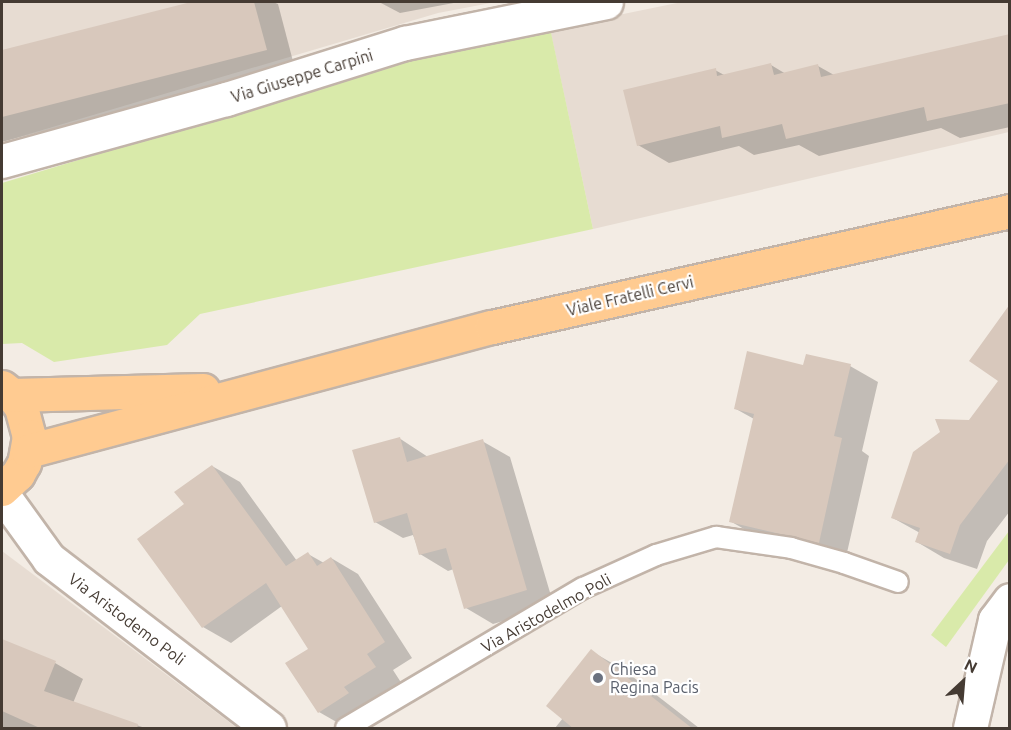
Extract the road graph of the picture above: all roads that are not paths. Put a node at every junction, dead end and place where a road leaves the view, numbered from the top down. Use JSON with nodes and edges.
{"nodes":[{"id":1,"x":606,"y":2,"type":"edge"},
{"id":2,"x":2,"y":161,"type":"edge"},
{"id":3,"x":1010,"y":212,"type":"edge"},
{"id":4,"x":253,"y":389,"type":"junction"},
{"id":5,"x":7,"y":391,"type":"edge"},
{"id":6,"x":28,"y":451,"type":"junction"},
{"id":7,"x":2,"y":489,"type":"edge"},
{"id":8,"x":2,"y":494,"type":"edge"},
{"id":9,"x":898,"y":582,"type":"dead end"},
{"id":10,"x":1010,"y":600,"type":"edge"},
{"id":11,"x":269,"y":729,"type":"edge"},
{"id":12,"x":346,"y":729,"type":"edge"},
{"id":13,"x":970,"y":729,"type":"edge"}],
"edges":[{"from":1,"to":2,"type":"street","name":"Via Giuseppe Carpini"},
{"from":3,"to":4,"type":"main road","name":"Viale Fratelli Cervi"},
{"from":4,"to":5,"type":"main road"},
{"from":4,"to":6,"type":"main road"},
{"from":5,"to":6,"type":"main road"},
{"from":6,"to":7,"type":"main road"},
{"from":8,"to":11,"type":"street","name":"Via Aristodemo Poli"},
{"from":9,"to":12,"type":"lane","name":"Via Aristodelmo Poli"},
{"from":10,"to":13,"type":"street"}]}
